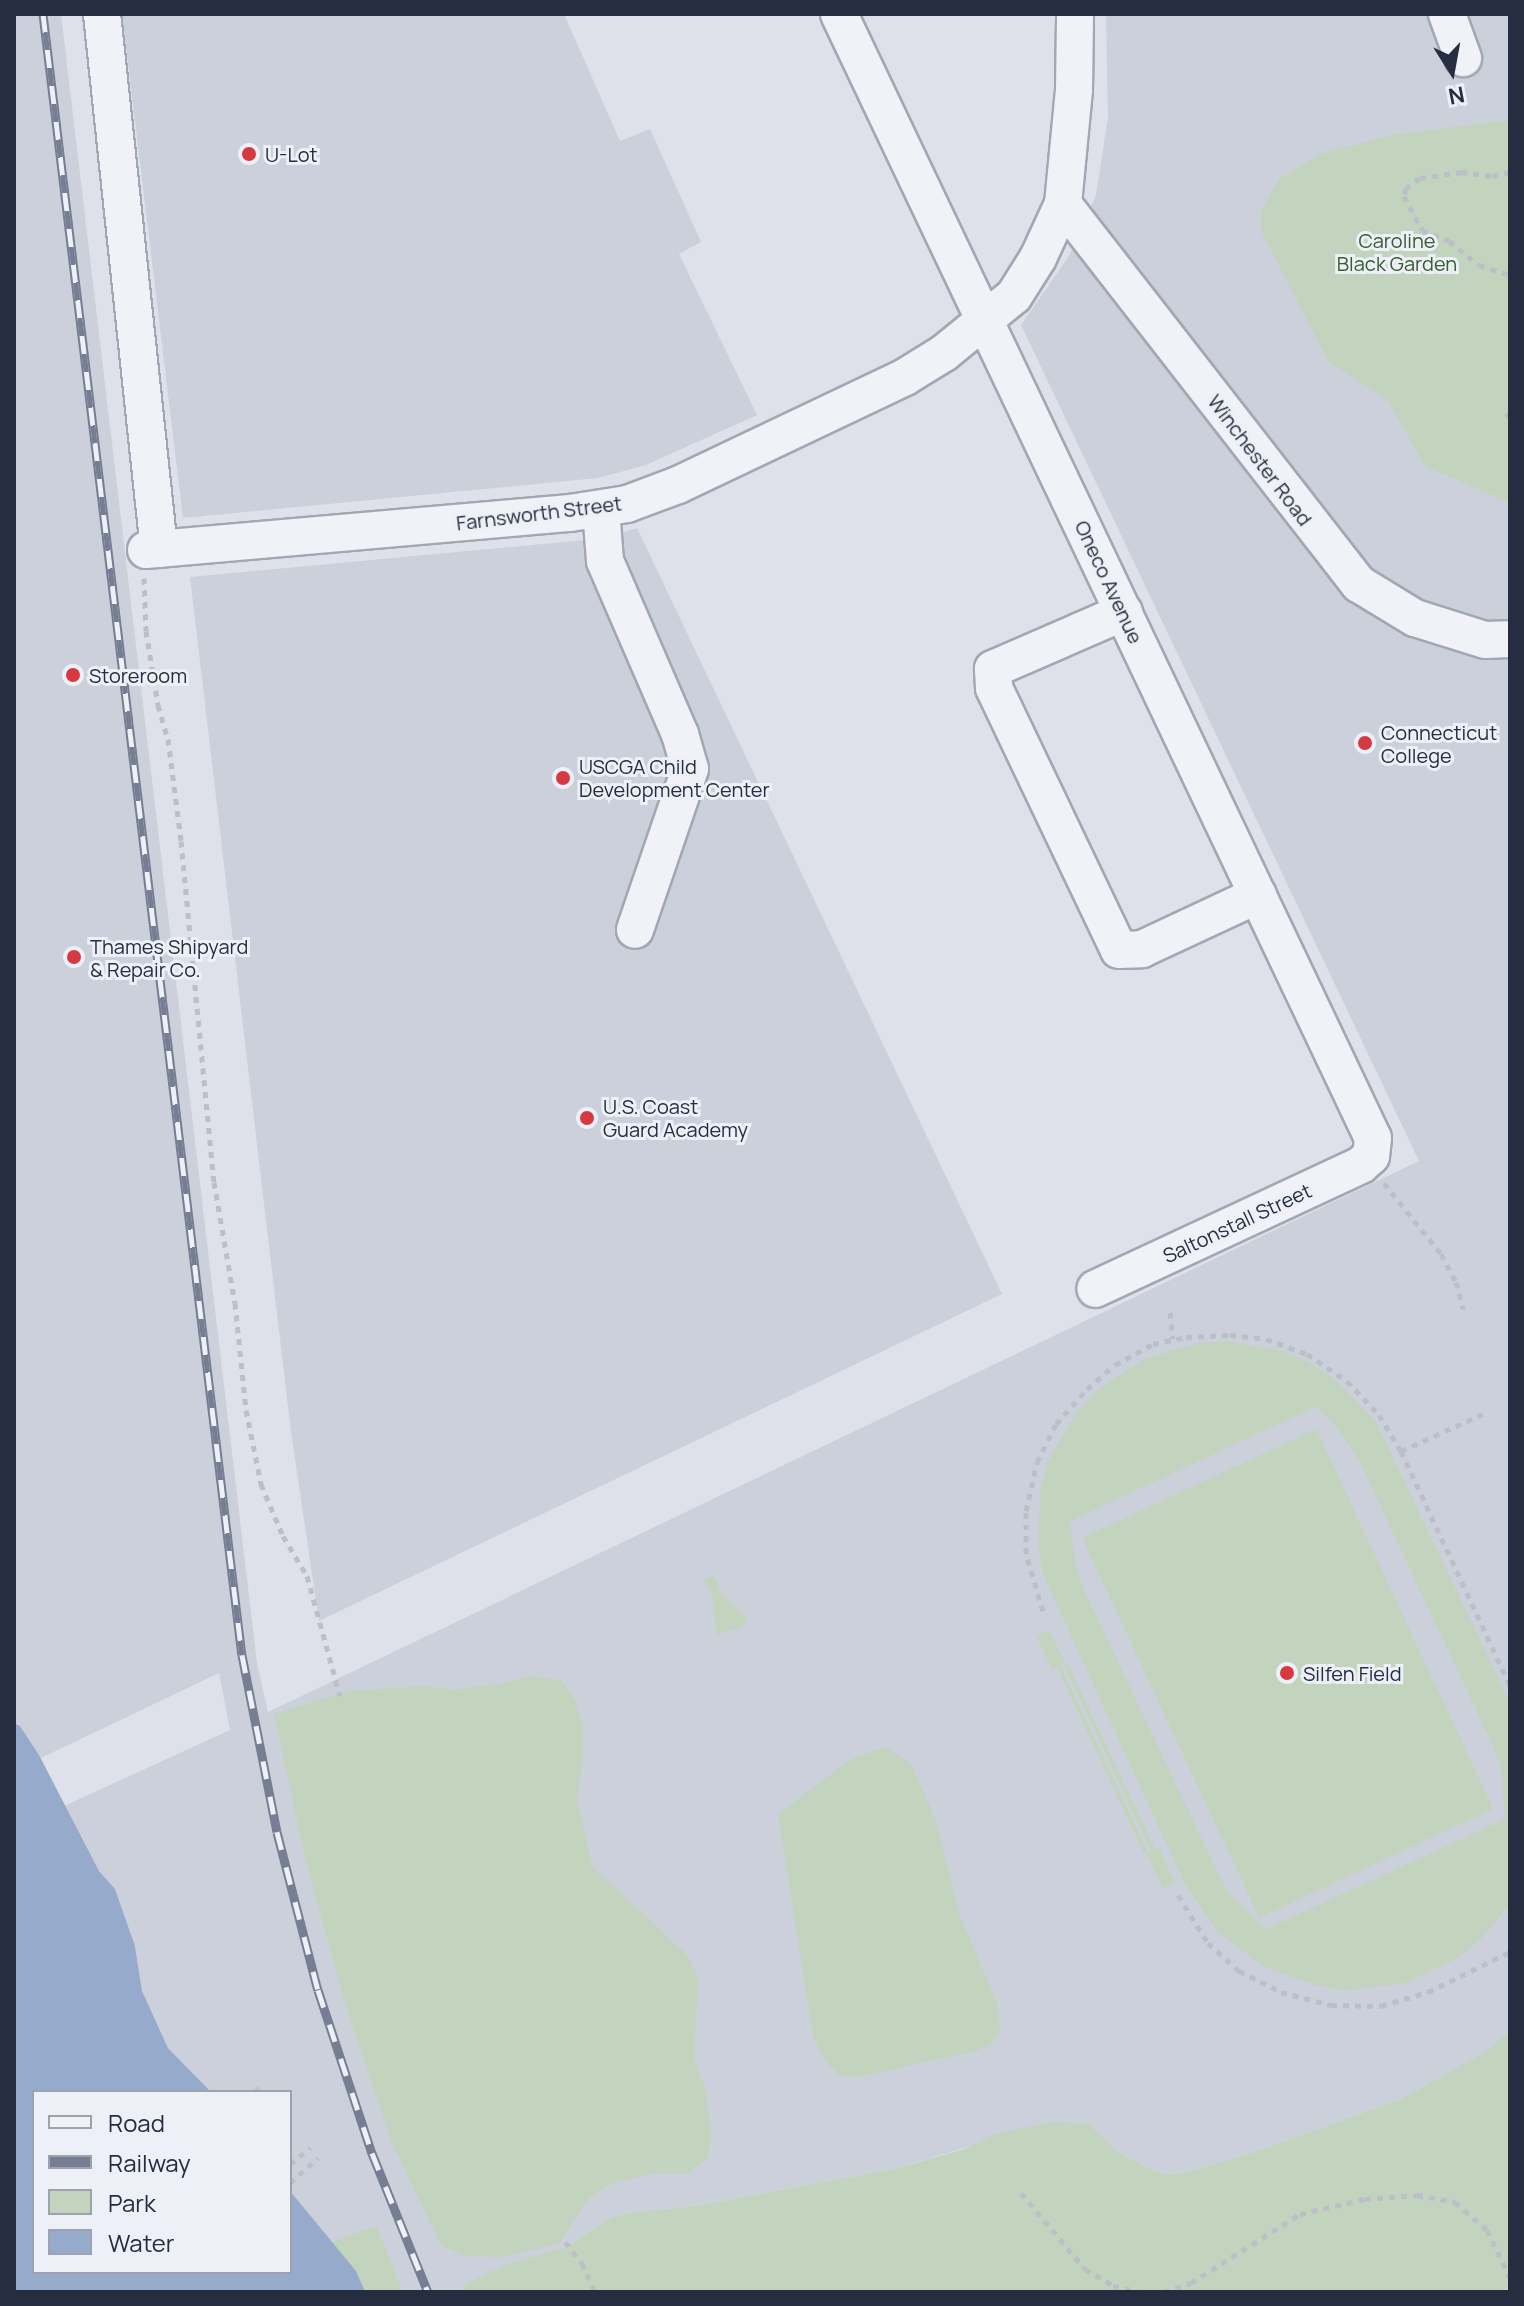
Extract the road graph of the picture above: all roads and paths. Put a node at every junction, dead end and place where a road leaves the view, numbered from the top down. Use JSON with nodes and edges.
{"nodes":[{"id":1,"x":102,"y":14,"type":"edge"},
{"id":2,"x":839,"y":14,"type":"edge"},
{"id":3,"x":1075,"y":14,"type":"edge"},
{"id":4,"x":1447,"y":14,"type":"edge"},
{"id":5,"x":1463,"y":58,"type":"dead end"},
{"id":6,"x":1510,"y":172,"type":"edge"},
{"id":7,"x":1063,"y":204,"type":"junction"},
{"id":8,"x":1510,"y":275,"type":"edge"},
{"id":9,"x":986,"y":322,"type":"junction"},
{"id":10,"x":601,"y":509,"type":"junction"},
{"id":11,"x":152,"y":549,"type":"junction"},
{"id":12,"x":1124,"y":612,"type":"junction"},
{"id":13,"x":1510,"y":639,"type":"edge"},
{"id":14,"x":1258,"y":895,"type":"junction"},
{"id":15,"x":635,"y":930,"type":"dead end"},
{"id":16,"x":1370,"y":1156,"type":"junction"},
{"id":17,"x":1095,"y":1289,"type":"dead end"},
{"id":18,"x":1463,"y":1309,"type":"dead end"},
{"id":19,"x":1170,"y":1312,"type":"dead end"},
{"id":20,"x":1173,"y":1339,"type":"junction"},
{"id":21,"x":1483,"y":1414,"type":"dead end"},
{"id":22,"x":1401,"y":1451,"type":"junction"},
{"id":23,"x":1043,"y":1611,"type":"dead end"},
{"id":24,"x":1510,"y":1686,"type":"edge"},
{"id":25,"x":340,"y":1696,"type":"dead end"},
{"id":26,"x":1178,"y":1895,"type":"dead end"},
{"id":27,"x":1510,"y":1952,"type":"edge"},
{"id":28,"x":310,"y":2148,"type":"dead end"},
{"id":29,"x":318,"y":2158,"type":"dead end"},
{"id":30,"x":292,"y":2162,"type":"edge"},
{"id":31,"x":292,"y":2181,"type":"edge"},
{"id":32,"x":1021,"y":2193,"type":"dead end"},
{"id":33,"x":565,"y":2242,"type":"dead end"},
{"id":34,"x":1510,"y":2278,"type":"edge"},
{"id":35,"x":595,"y":2292,"type":"edge"},
{"id":36,"x":1142,"y":2292,"type":"edge"},
{"id":37,"x":1164,"y":2292,"type":"edge"}],
"edges":[{"from":1,"to":11,"type":"street"},
{"from":2,"to":9,"type":"street","name":"Oneco Avenue"},
{"from":3,"to":7,"type":"street","name":"Farnsworth Street"},
{"from":4,"to":5,"type":"street"},
{"from":6,"to":8,"type":"path"},
{"from":7,"to":9,"type":"street","name":"Farnsworth Street"},
{"from":7,"to":13,"type":"street","name":"Winchester Road"},
{"from":9,"to":10,"type":"street","name":"Farnsworth Street"},
{"from":9,"to":12,"type":"street","name":"Oneco Avenue"},
{"from":10,"to":11,"type":"street","name":"Farnsworth Street"},
{"from":10,"to":15,"type":"street"},
{"from":11,"to":25,"type":"path"},
{"from":12,"to":14,"type":"street","name":"Oneco Avenue"},
{"from":12,"to":14,"type":"street"},
{"from":14,"to":16,"type":"street","name":"Oneco Avenue"},
{"from":16,"to":17,"type":"street","name":"Saltonstall Street"},
{"from":16,"to":18,"type":"path"},
{"from":19,"to":20,"type":"path"},
{"from":20,"to":22,"type":"path"},
{"from":20,"to":23,"type":"path"},
{"from":21,"to":22,"type":"path"},
{"from":22,"to":24,"type":"path"},
{"from":26,"to":27,"type":"path"},
{"from":28,"to":30,"type":"path"},
{"from":29,"to":31,"type":"path"},
{"from":32,"to":36,"type":"path"},
{"from":33,"to":35,"type":"path"},
{"from":34,"to":37,"type":"path"}]}
